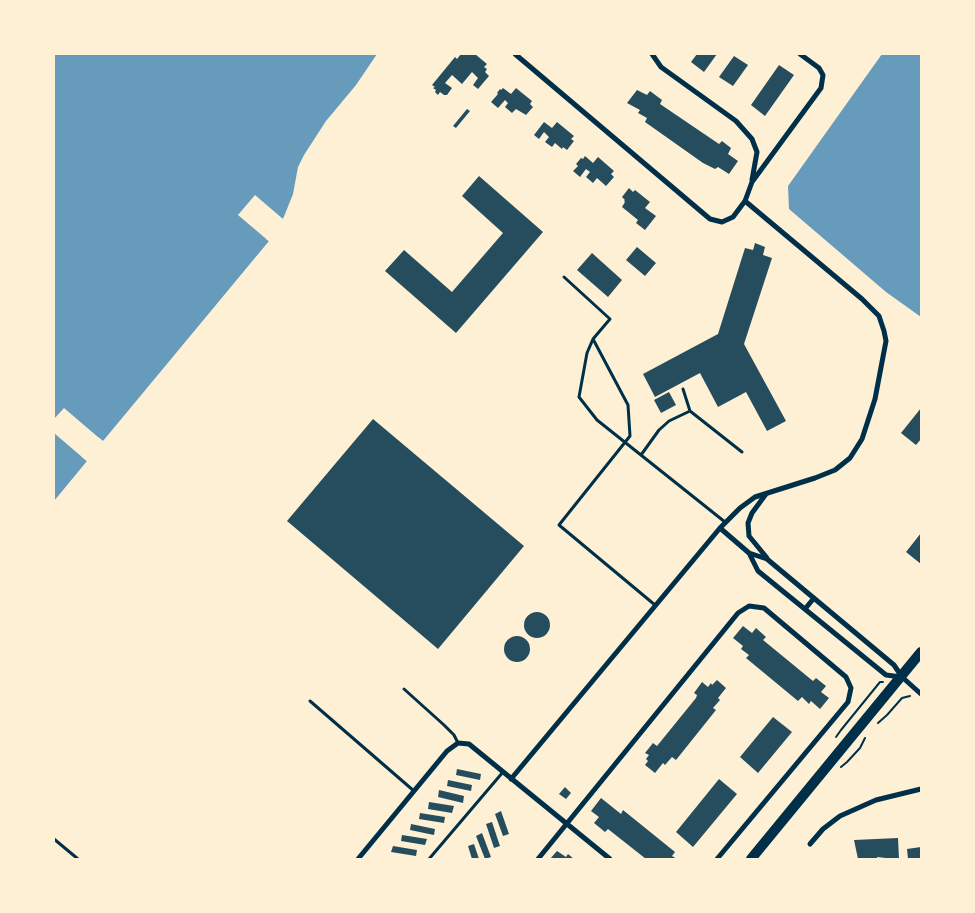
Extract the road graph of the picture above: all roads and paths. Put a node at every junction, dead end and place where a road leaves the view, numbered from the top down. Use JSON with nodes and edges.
{"nodes":[{"id":1,"x":514,"y":54,"type":"edge"},
{"id":2,"x":652,"y":54,"type":"edge"},
{"id":3,"x":800,"y":54,"type":"edge"},
{"id":4,"x":752,"y":182,"type":"junction"},
{"id":5,"x":745,"y":201,"type":"junction"},
{"id":6,"x":564,"y":277,"type":"dead end"},
{"id":7,"x":593,"y":340,"type":"junction"},
{"id":8,"x":682,"y":389,"type":"dead end"},
{"id":9,"x":690,"y":411,"type":"junction"},
{"id":10,"x":625,"y":442,"type":"junction"},
{"id":11,"x":742,"y":452,"type":"dead end"},
{"id":12,"x":641,"y":455,"type":"junction"},
{"id":13,"x":766,"y":494,"type":"junction"},
{"id":14,"x":726,"y":522,"type":"junction"},
{"id":15,"x":720,"y":528,"type":"junction"},
{"id":16,"x":749,"y":553,"type":"junction"},
{"id":17,"x":767,"y":559,"type":"junction"},
{"id":18,"x":814,"y":598,"type":"junction"},
{"id":19,"x":656,"y":605,"type":"junction"},
{"id":20,"x":805,"y":609,"type":"junction"},
{"id":21,"x":865,"y":641,"type":"junction"},
{"id":22,"x":856,"y":651,"type":"junction"},
{"id":23,"x":921,"y":652,"type":"edge"},
{"id":24,"x":902,"y":677,"type":"junction"},
{"id":25,"x":404,"y":689,"type":"dead end"},
{"id":26,"x":921,"y":694,"type":"edge"},
{"id":27,"x":310,"y":701,"type":"dead end"},
{"id":28,"x":458,"y":742,"type":"junction"},
{"id":29,"x":503,"y":772,"type":"junction"},
{"id":30,"x":511,"y":779,"type":"junction"},
{"id":31,"x":921,"y":789,"type":"edge"},
{"id":32,"x":414,"y":791,"type":"junction"},
{"id":33,"x":567,"y":824,"type":"junction"},
{"id":34,"x":54,"y":839,"type":"edge"},
{"id":35,"x":810,"y":844,"type":"dead end"},
{"id":36,"x":78,"y":859,"type":"edge"},
{"id":37,"x":358,"y":859,"type":"edge"},
{"id":38,"x":429,"y":859,"type":"edge"},
{"id":39,"x":538,"y":859,"type":"edge"},
{"id":40,"x":610,"y":859,"type":"edge"},
{"id":41,"x":717,"y":859,"type":"edge"},
{"id":42,"x":751,"y":859,"type":"edge"}],
"edges":[{"from":1,"to":5,"type":"street"},
{"from":2,"to":4,"type":"street"},
{"from":3,"to":4,"type":"street"},
{"from":4,"to":5,"type":"street"},
{"from":5,"to":13,"type":"street"},
{"from":6,"to":7,"type":"lane"},
{"from":7,"to":10,"type":"lane"},
{"from":7,"to":10,"type":"lane"},
{"from":8,"to":9,"type":"lane"},
{"from":9,"to":11,"type":"lane"},
{"from":9,"to":12,"type":"lane"},
{"from":10,"to":12,"type":"lane"},
{"from":10,"to":19,"type":"lane"},
{"from":12,"to":14,"type":"lane"},
{"from":13,"to":14,"type":"street"},
{"from":13,"to":17,"type":"street"},
{"from":14,"to":15,"type":"street"},
{"from":15,"to":16,"type":"street"},
{"from":15,"to":19,"type":"street"},
{"from":16,"to":17,"type":"street"},
{"from":16,"to":20,"type":"street"},
{"from":17,"to":18,"type":"street"},
{"from":18,"to":20,"type":"street"},
{"from":18,"to":21,"type":"street"},
{"from":19,"to":30,"type":"street"},
{"from":20,"to":22,"type":"street"},
{"from":21,"to":22,"type":"street"},
{"from":21,"to":24,"type":"street"},
{"from":22,"to":24,"type":"street"},
{"from":23,"to":24,"type":"main road"},
{"from":24,"to":26,"type":"street"},
{"from":24,"to":42,"type":"main road"},
{"from":25,"to":28,"type":"lane"},
{"from":27,"to":32,"type":"lane"},
{"from":28,"to":29,"type":"street"},
{"from":28,"to":32,"type":"street"},
{"from":29,"to":30,"type":"street"},
{"from":29,"to":38,"type":"lane"},
{"from":30,"to":33,"type":"street"},
{"from":31,"to":35,"type":"street"},
{"from":32,"to":37,"type":"street"},
{"from":33,"to":39,"type":"street"},
{"from":33,"to":40,"type":"street"},
{"from":33,"to":41,"type":"street"},
{"from":34,"to":36,"type":"lane"}]}
